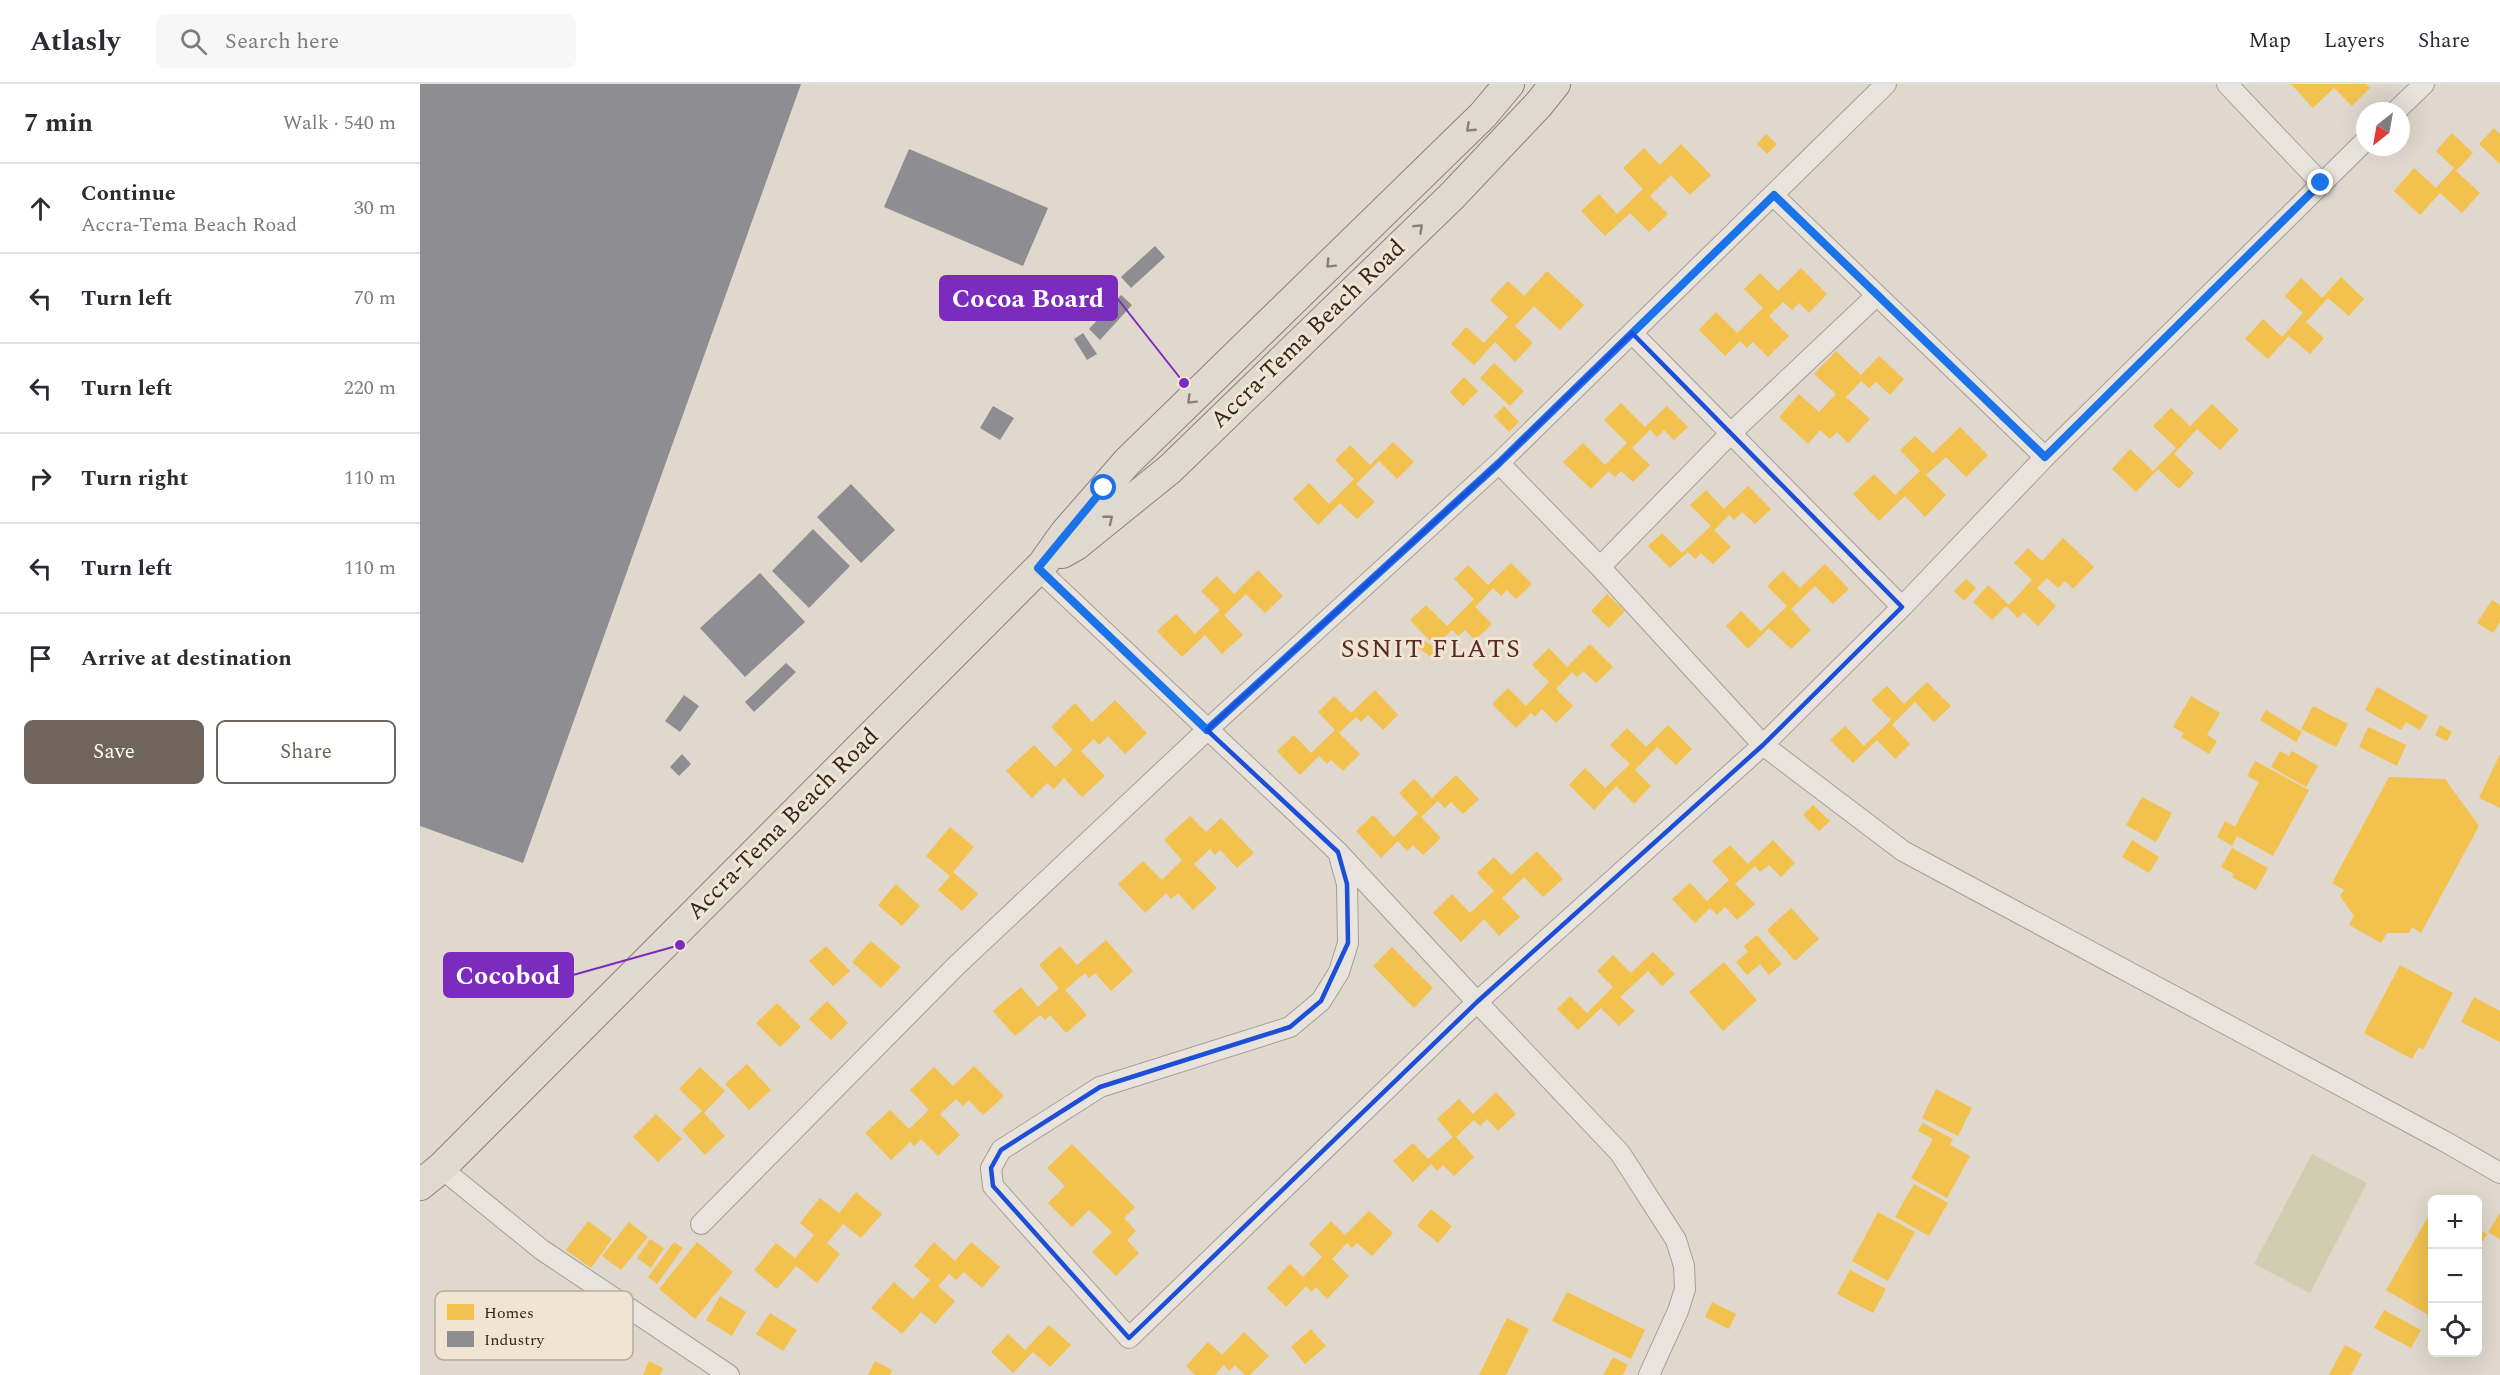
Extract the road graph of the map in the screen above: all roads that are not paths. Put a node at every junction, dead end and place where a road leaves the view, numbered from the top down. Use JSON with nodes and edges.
{"nodes":[{"id":1,"x":1509,"y":84,"type":"edge"},
{"id":2,"x":1555,"y":84,"type":"edge"},
{"id":3,"x":1886,"y":84,"type":"edge"},
{"id":4,"x":2227,"y":84,"type":"edge"},
{"id":5,"x":2424,"y":84,"type":"edge"},
{"id":6,"x":2405,"y":102,"type":"edge"},
{"id":7,"x":2356,"y":150,"type":"edge"},
{"id":8,"x":2321,"y":183,"type":"junction"},
{"id":9,"x":1774,"y":195,"type":"junction"},
{"id":10,"x":1877,"y":295,"type":"junction"},
{"id":11,"x":1632,"y":333,"type":"junction"},
{"id":12,"x":1731,"y":433,"type":"junction"},
{"id":13,"x":2045,"y":457,"type":"junction"},
{"id":14,"x":1499,"y":463,"type":"junction"},
{"id":15,"x":1041,"y":566,"type":"junction"},
{"id":16,"x":1600,"y":567,"type":"junction"},
{"id":17,"x":1902,"y":607,"type":"junction"},
{"id":18,"x":1207,"y":730,"type":"junction"},
{"id":19,"x":1763,"y":745,"type":"junction"},
{"id":20,"x":1338,"y":852,"type":"junction"},
{"id":21,"x":1477,"y":1002,"type":"junction"},
{"id":22,"x":2500,"y":1173,"type":"edge"},
{"id":23,"x":430,"y":1177,"type":"edge"},
{"id":24,"x":701,"y":1224,"type":"dead end"},
{"id":25,"x":603,"y":1291,"type":"edge"},
{"id":26,"x":633,"y":1311,"type":"edge"},
{"id":27,"x":729,"y":1375,"type":"edge"},
{"id":28,"x":1649,"y":1375,"type":"edge"}],
"edges":[{"from":1,"to":15,"type":"main road","name":"Accra-Tema Beach Road","one_way":true},
{"from":15,"to":2,"type":"main road","name":"Accra-Tema Beach Road","one_way":true},
{"from":3,"to":9,"type":"street"},
{"from":4,"to":8,"type":"street"},
{"from":5,"to":6,"type":"street"},
{"from":7,"to":8,"type":"street"},
{"from":8,"to":13,"type":"street"},
{"from":9,"to":10,"type":"street"},
{"from":9,"to":11,"type":"street"},
{"from":10,"to":12,"type":"street"},
{"from":10,"to":13,"type":"street"},
{"from":11,"to":12,"type":"street"},
{"from":11,"to":14,"type":"street"},
{"from":12,"to":16,"type":"street"},
{"from":12,"to":17,"type":"street"},
{"from":13,"to":17,"type":"street"},
{"from":14,"to":16,"type":"street"},
{"from":14,"to":18,"type":"street"},
{"from":15,"to":18,"type":"street"},
{"from":15,"to":23,"type":"main road","name":"Accra-Tema Beach Road"},
{"from":16,"to":19,"type":"street"},
{"from":17,"to":19,"type":"street"},
{"from":18,"to":20,"type":"street"},
{"from":18,"to":24,"type":"street"},
{"from":19,"to":21,"type":"street"},
{"from":19,"to":22,"type":"street"},
{"from":20,"to":21,"type":"street"},
{"from":20,"to":21,"type":"street"},
{"from":21,"to":28,"type":"street"},
{"from":23,"to":25,"type":"street"},
{"from":26,"to":27,"type":"street"}]}
